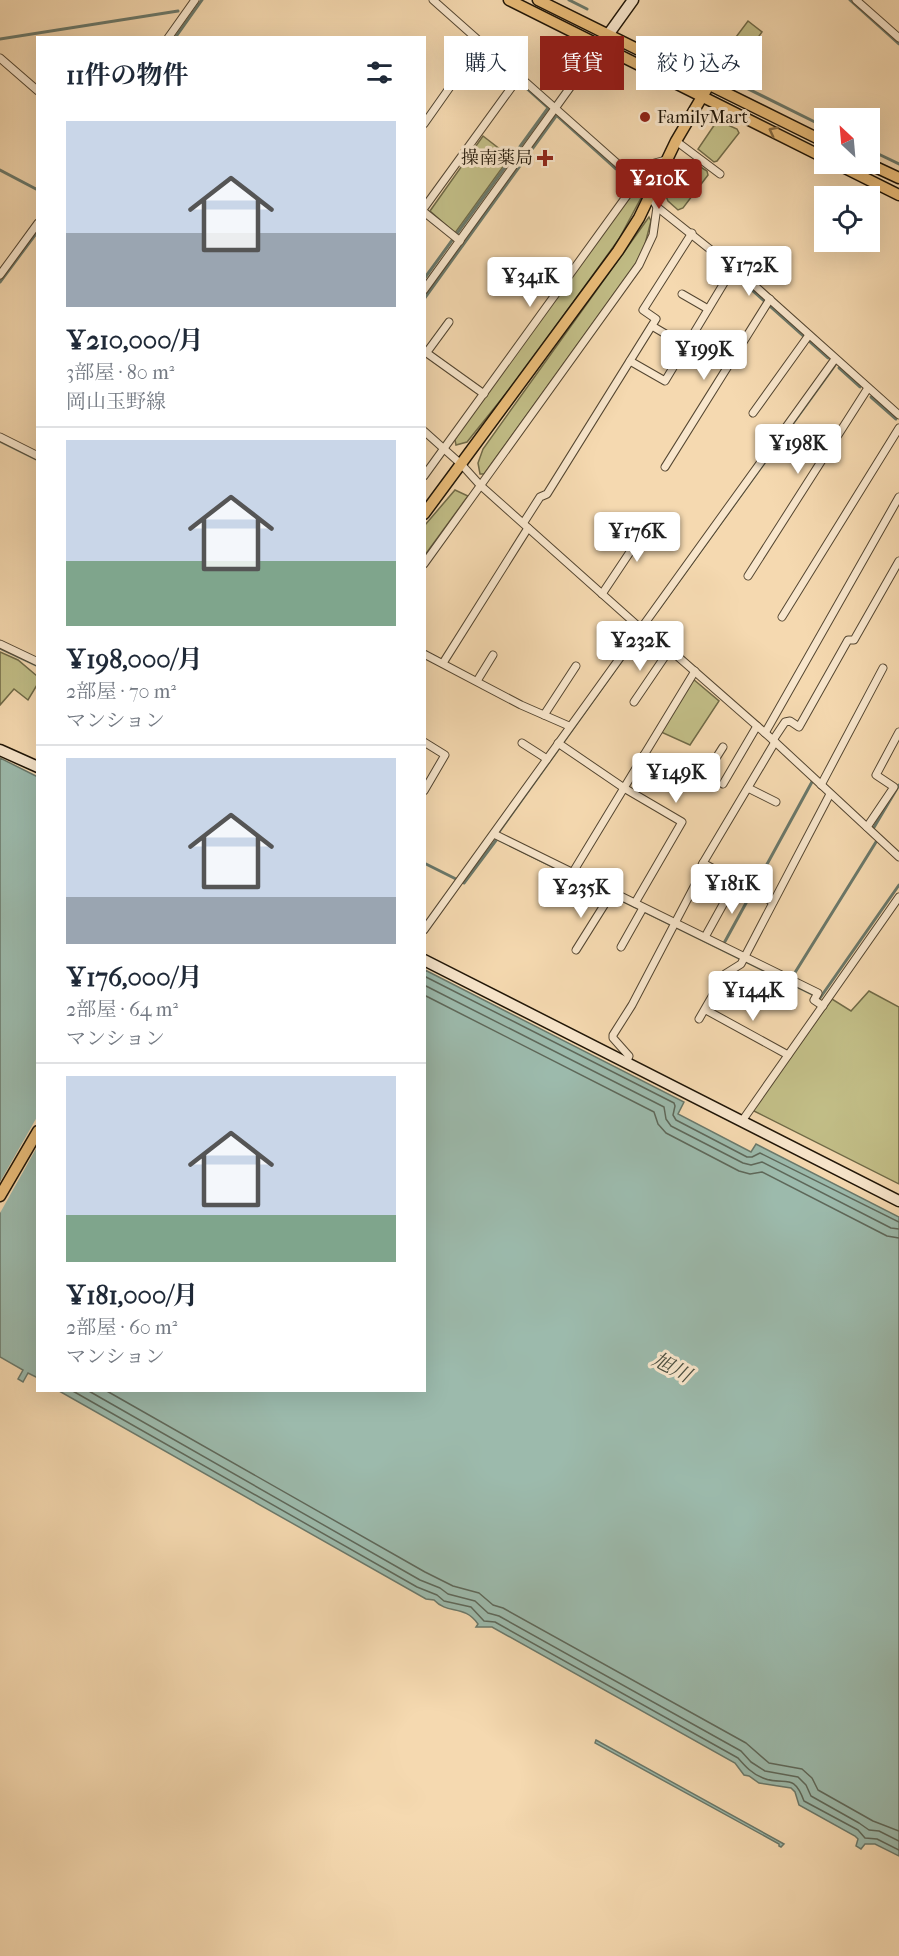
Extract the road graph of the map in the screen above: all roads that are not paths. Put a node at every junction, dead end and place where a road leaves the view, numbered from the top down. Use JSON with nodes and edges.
{"nodes":[{"id":1,"x":195,"y":0,"type":"edge"},
{"id":2,"x":433,"y":0,"type":"edge"},
{"id":3,"x":509,"y":0,"type":"edge"},
{"id":4,"x":538,"y":0,"type":"edge"},
{"id":5,"x":633,"y":0,"type":"edge"},
{"id":6,"x":856,"y":0,"type":"edge"},
{"id":7,"x":608,"y":34,"type":"junction"},
{"id":8,"x":169,"y":36,"type":"edge"},
{"id":9,"x":471,"y":36,"type":"edge"},
{"id":10,"x":580,"y":36,"type":"edge"},
{"id":11,"x":899,"y":38,"type":"edge"},
{"id":12,"x":636,"y":48,"type":"edge"},
{"id":13,"x":0,"y":58,"type":"edge"},
{"id":14,"x":624,"y":58,"type":"edge"},
{"id":15,"x":36,"y":89,"type":"edge"},
{"id":16,"x":528,"y":89,"type":"edge"},
{"id":17,"x":448,"y":90,"type":"edge"},
{"id":18,"x":509,"y":90,"type":"edge"},
{"id":19,"x":568,"y":90,"type":"edge"},
{"id":20,"x":706,"y":90,"type":"edge"},
{"id":21,"x":719,"y":90,"type":"edge"},
{"id":22,"x":703,"y":96,"type":"junction"},
{"id":23,"x":553,"y":111,"type":"junction"},
{"id":24,"x":426,"y":121,"type":"edge"},
{"id":25,"x":814,"y":137,"type":"edge"},
{"id":26,"x":676,"y":141,"type":"junction"},
{"id":27,"x":814,"y":152,"type":"edge"},
{"id":28,"x":666,"y":160,"type":"junction"},
{"id":29,"x":880,"y":169,"type":"edge"},
{"id":30,"x":720,"y":174,"type":"dead end"},
{"id":31,"x":857,"y":174,"type":"edge"},
{"id":32,"x":899,"y":178,"type":"edge"},
{"id":33,"x":636,"y":183,"type":"junction"},
{"id":34,"x":899,"y":195,"type":"edge"},
{"id":35,"x":651,"y":197,"type":"junction"},
{"id":36,"x":426,"y":207,"type":"edge"},
{"id":37,"x":657,"y":207,"type":"junction"},
{"id":38,"x":426,"y":212,"type":"edge"},
{"id":39,"x":674,"y":220,"type":"junction"},
{"id":40,"x":36,"y":226,"type":"edge"},
{"id":41,"x":654,"y":228,"type":"junction"},
{"id":42,"x":692,"y":233,"type":"junction"},
{"id":43,"x":456,"y":238,"type":"junction"},
{"id":44,"x":733,"y":268,"type":"junction"},
{"id":45,"x":0,"y":275,"type":"edge"},
{"id":46,"x":426,"y":287,"type":"edge"},
{"id":47,"x":682,"y":294,"type":"dead end"},
{"id":48,"x":768,"y":303,"type":"junction"},
{"id":49,"x":708,"y":309,"type":"junction"},
{"id":50,"x":448,"y":322,"type":"dead end"},
{"id":51,"x":652,"y":326,"type":"junction"},
{"id":52,"x":807,"y":338,"type":"junction"},
{"id":53,"x":686,"y":346,"type":"junction"},
{"id":54,"x":426,"y":351,"type":"edge"},
{"id":55,"x":835,"y":359,"type":"junction"},
{"id":56,"x":630,"y":360,"type":"junction"},
{"id":57,"x":868,"y":388,"type":"junction"},
{"id":58,"x":484,"y":394,"type":"junction"},
{"id":59,"x":753,"y":413,"type":"dead end"},
{"id":60,"x":899,"y":416,"type":"edge"},
{"id":61,"x":899,"y":428,"type":"edge"},
{"id":62,"x":426,"y":433,"type":"edge"},
{"id":63,"x":0,"y":437,"type":"edge"},
{"id":64,"x":445,"y":448,"type":"junction"},
{"id":65,"x":36,"y":455,"type":"edge"},
{"id":66,"x":462,"y":465,"type":"junction"},
{"id":67,"x":665,"y":467,"type":"dead end"},
{"id":68,"x":426,"y":473,"type":"edge"},
{"id":69,"x":480,"y":485,"type":"junction"},
{"id":70,"x":899,"y":497,"type":"edge"},
{"id":71,"x":426,"y":511,"type":"edge"},
{"id":72,"x":652,"y":519,"type":"dead end"},
{"id":73,"x":626,"y":524,"type":"dead end"},
{"id":74,"x":526,"y":525,"type":"junction"},
{"id":75,"x":642,"y":534,"type":"junction"},
{"id":76,"x":426,"y":561,"type":"edge"},
{"id":77,"x":899,"y":561,"type":"edge"},
{"id":78,"x":748,"y":576,"type":"dead end"},
{"id":79,"x":602,"y":594,"type":"junction"},
{"id":80,"x":782,"y":616,"type":"dead end"},
{"id":81,"x":643,"y":626,"type":"junction"},
{"id":82,"x":0,"y":644,"type":"edge"},
{"id":83,"x":669,"y":652,"type":"junction"},
{"id":84,"x":426,"y":655,"type":"edge"},
{"id":85,"x":493,"y":655,"type":"dead end"},
{"id":86,"x":36,"y":661,"type":"edge"},
{"id":87,"x":443,"y":663,"type":"junction"},
{"id":88,"x":576,"y":666,"type":"dead end"},
{"id":89,"x":883,"y":668,"type":"dead end"},
{"id":90,"x":693,"y":673,"type":"junction"},
{"id":91,"x":477,"y":681,"type":"junction"},
{"id":92,"x":634,"y":702,"type":"dead end"},
{"id":93,"x":543,"y":715,"type":"junction"},
{"id":94,"x":569,"y":726,"type":"junction"},
{"id":95,"x":755,"y":728,"type":"junction"},
{"id":96,"x":899,"y":732,"type":"edge"},
{"id":97,"x":765,"y":733,"type":"junction"},
{"id":98,"x":426,"y":743,"type":"edge"},
{"id":99,"x":522,"y":743,"type":"dead end"},
{"id":100,"x":774,"y":743,"type":"junction"},
{"id":101,"x":560,"y":745,"type":"junction"},
{"id":102,"x":723,"y":747,"type":"dead end"},
{"id":103,"x":0,"y":750,"type":"edge"},
{"id":104,"x":644,"y":755,"type":"junction"},
{"id":105,"x":547,"y":759,"type":"junction"},
{"id":106,"x":36,"y":766,"type":"edge"},
{"id":107,"x":723,"y":784,"type":"dead end"},
{"id":108,"x":821,"y":785,"type":"junction"},
{"id":109,"x":426,"y":788,"type":"edge"},
{"id":110,"x":624,"y":788,"type":"junction"},
{"id":111,"x":748,"y":788,"type":"junction"},
{"id":112,"x":830,"y":794,"type":"junction"},
{"id":113,"x":776,"y":802,"type":"dead end"},
{"id":114,"x":867,"y":827,"type":"junction"},
{"id":115,"x":496,"y":835,"type":"junction"},
{"id":116,"x":899,"y":856,"type":"edge"},
{"id":117,"x":704,"y":863,"type":"junction"},
{"id":118,"x":573,"y":872,"type":"junction"},
{"id":119,"x":736,"y":881,"type":"junction"},
{"id":120,"x":612,"y":892,"type":"junction"},
{"id":121,"x":899,"y":897,"type":"edge"},
{"id":122,"x":635,"y":903,"type":"junction"},
{"id":123,"x":773,"y":903,"type":"junction"},
{"id":124,"x":643,"y":908,"type":"junction"},
{"id":125,"x":672,"y":924,"type":"junction"},
{"id":126,"x":426,"y":927,"type":"edge"},
{"id":127,"x":705,"y":937,"type":"junction"},
{"id":128,"x":621,"y":947,"type":"dead end"},
{"id":129,"x":576,"y":950,"type":"dead end"},
{"id":130,"x":743,"y":960,"type":"junction"},
{"id":131,"x":426,"y":961,"type":"edge"},
{"id":132,"x":823,"y":1006,"type":"junction"},
{"id":133,"x":706,"y":1010,"type":"junction"},
{"id":134,"x":699,"y":1019,"type":"dead end"},
{"id":135,"x":788,"y":1055,"type":"junction"},
{"id":136,"x":626,"y":1063,"type":"junction"},
{"id":137,"x":742,"y":1121,"type":"junction"},
{"id":138,"x":36,"y":1134,"type":"edge"},
{"id":139,"x":0,"y":1196,"type":"edge"},
{"id":140,"x":899,"y":1201,"type":"edge"}],
"edges":[{"from":1,"to":8,"type":"street"},
{"from":2,"to":9,"type":"street"},
{"from":3,"to":10,"type":"main road"},
{"from":4,"to":7,"type":"main road"},
{"from":5,"to":7,"type":"street"},
{"from":6,"to":11,"type":"street"},
{"from":7,"to":12,"type":"main road"},
{"from":13,"to":15,"type":"street"},
{"from":14,"to":22,"type":"main road"},
{"from":16,"to":23,"type":"street"},
{"from":17,"to":24,"type":"street"},
{"from":18,"to":36,"type":"street"},
{"from":19,"to":23,"type":"street"},
{"from":20,"to":22,"type":"main road"},
{"from":21,"to":25,"type":"main road"},
{"from":22,"to":26,"type":"main road"},
{"from":27,"to":22,"type":"main road","one_way":true},
{"from":23,"to":33,"type":"street"},
{"from":23,"to":43,"type":"street"},
{"from":26,"to":28,"type":"main road"},
{"from":26,"to":30,"type":"street"},
{"from":28,"to":33,"type":"street"},
{"from":28,"to":35,"type":"main road"},
{"from":29,"to":32,"type":"main road"},
{"from":31,"to":34,"type":"main road"},
{"from":33,"to":58,"type":"street"},
{"from":35,"to":37,"type":"street"},
{"from":35,"to":66,"type":"main road"},
{"from":37,"to":39,"type":"street"},
{"from":37,"to":41,"type":"street"},
{"from":38,"to":43,"type":"street"},
{"from":39,"to":41,"type":"street"},
{"from":39,"to":42,"type":"street"},
{"from":40,"to":45,"type":"street"},
{"from":41,"to":69,"type":"street"},
{"from":42,"to":44,"type":"street"},
{"from":42,"to":51,"type":"street"},
{"from":43,"to":46,"type":"street"},
{"from":44,"to":48,"type":"street"},
{"from":44,"to":49,"type":"street"},
{"from":47,"to":49,"type":"street"},
{"from":48,"to":52,"type":"street"},
{"from":48,"to":67,"type":"street"},
{"from":49,"to":53,"type":"street"},
{"from":50,"to":54,"type":"street"},
{"from":51,"to":53,"type":"street"},
{"from":51,"to":56,"type":"street"},
{"from":52,"to":55,"type":"street"},
{"from":52,"to":59,"type":"street"},
{"from":53,"to":56,"type":"street"},
{"from":54,"to":58,"type":"street"},
{"from":55,"to":57,"type":"street"},
{"from":55,"to":81,"type":"street"},
{"from":56,"to":74,"type":"street"},
{"from":57,"to":60,"type":"street"},
{"from":57,"to":78,"type":"street"},
{"from":58,"to":64,"type":"street"},
{"from":61,"to":80,"type":"street"},
{"from":62,"to":64,"type":"street"},
{"from":63,"to":65,"type":"street"},
{"from":64,"to":66,"type":"street"},
{"from":64,"to":68,"type":"street"},
{"from":66,"to":69,"type":"street"},
{"from":66,"to":71,"type":"main road"},
{"from":69,"to":74,"type":"street"},
{"from":69,"to":76,"type":"street"},
{"from":70,"to":97,"type":"street"},
{"from":72,"to":75,"type":"street"},
{"from":73,"to":75,"type":"street"},
{"from":74,"to":79,"type":"street"},
{"from":74,"to":87,"type":"street"},
{"from":75,"to":79,"type":"street"},
{"from":77,"to":100,"type":"street"},
{"from":79,"to":81,"type":"street"},
{"from":81,"to":83,"type":"street"},
{"from":81,"to":94,"type":"street"},
{"from":82,"to":86,"type":"street"},
{"from":83,"to":90,"type":"street"},
{"from":83,"to":92,"type":"street"},
{"from":84,"to":87,"type":"street"},
{"from":85,"to":91,"type":"street"},
{"from":87,"to":91,"type":"street"},
{"from":88,"to":93,"type":"street"},
{"from":89,"to":108,"type":"street"},
{"from":90,"to":95,"type":"street"},
{"from":90,"to":104,"type":"street"},
{"from":91,"to":93,"type":"street"},
{"from":93,"to":94,"type":"street"},
{"from":94,"to":101,"type":"street"},
{"from":95,"to":97,"type":"street"},
{"from":95,"to":107,"type":"street"},
{"from":96,"to":114,"type":"street"},
{"from":97,"to":100,"type":"street"},
{"from":98,"to":109,"type":"street"},
{"from":99,"to":105,"type":"street"},
{"from":100,"to":108,"type":"street"},
{"from":100,"to":111,"type":"street"},
{"from":101,"to":105,"type":"street"},
{"from":101,"to":110,"type":"street"},
{"from":102,"to":104,"type":"street"},
{"from":103,"to":106,"type":"street"},
{"from":104,"to":110,"type":"street"},
{"from":105,"to":115,"type":"street"},
{"from":108,"to":112,"type":"street"},
{"from":110,"to":118,"type":"street"},
{"from":110,"to":122,"type":"street"},
{"from":111,"to":113,"type":"street"},
{"from":111,"to":117,"type":"street"},
{"from":112,"to":114,"type":"street"},
{"from":112,"to":123,"type":"street"},
{"from":114,"to":116,"type":"street"},
{"from":115,"to":118,"type":"street"},
{"from":115,"to":126,"type":"street"},
{"from":117,"to":119,"type":"street"},
{"from":117,"to":125,"type":"street"},
{"from":118,"to":120,"type":"street"},
{"from":119,"to":123,"type":"street"},
{"from":119,"to":127,"type":"street"},
{"from":120,"to":122,"type":"street"},
{"from":120,"to":129,"type":"street"},
{"from":121,"to":132,"type":"street"},
{"from":122,"to":124,"type":"street"},
{"from":123,"to":130,"type":"street"},
{"from":124,"to":125,"type":"street"},
{"from":124,"to":128,"type":"street"},
{"from":125,"to":127,"type":"street"},
{"from":125,"to":136,"type":"street"},
{"from":127,"to":130,"type":"street"},
{"from":130,"to":132,"type":"street"},
{"from":130,"to":133,"type":"street"},
{"from":131,"to":136,"type":"street"},
{"from":132,"to":135,"type":"street"},
{"from":133,"to":134,"type":"street"},
{"from":133,"to":135,"type":"street"},
{"from":135,"to":137,"type":"street"},
{"from":136,"to":137,"type":"street"},
{"from":137,"to":140,"type":"street"},
{"from":138,"to":139,"type":"main road"}]}
